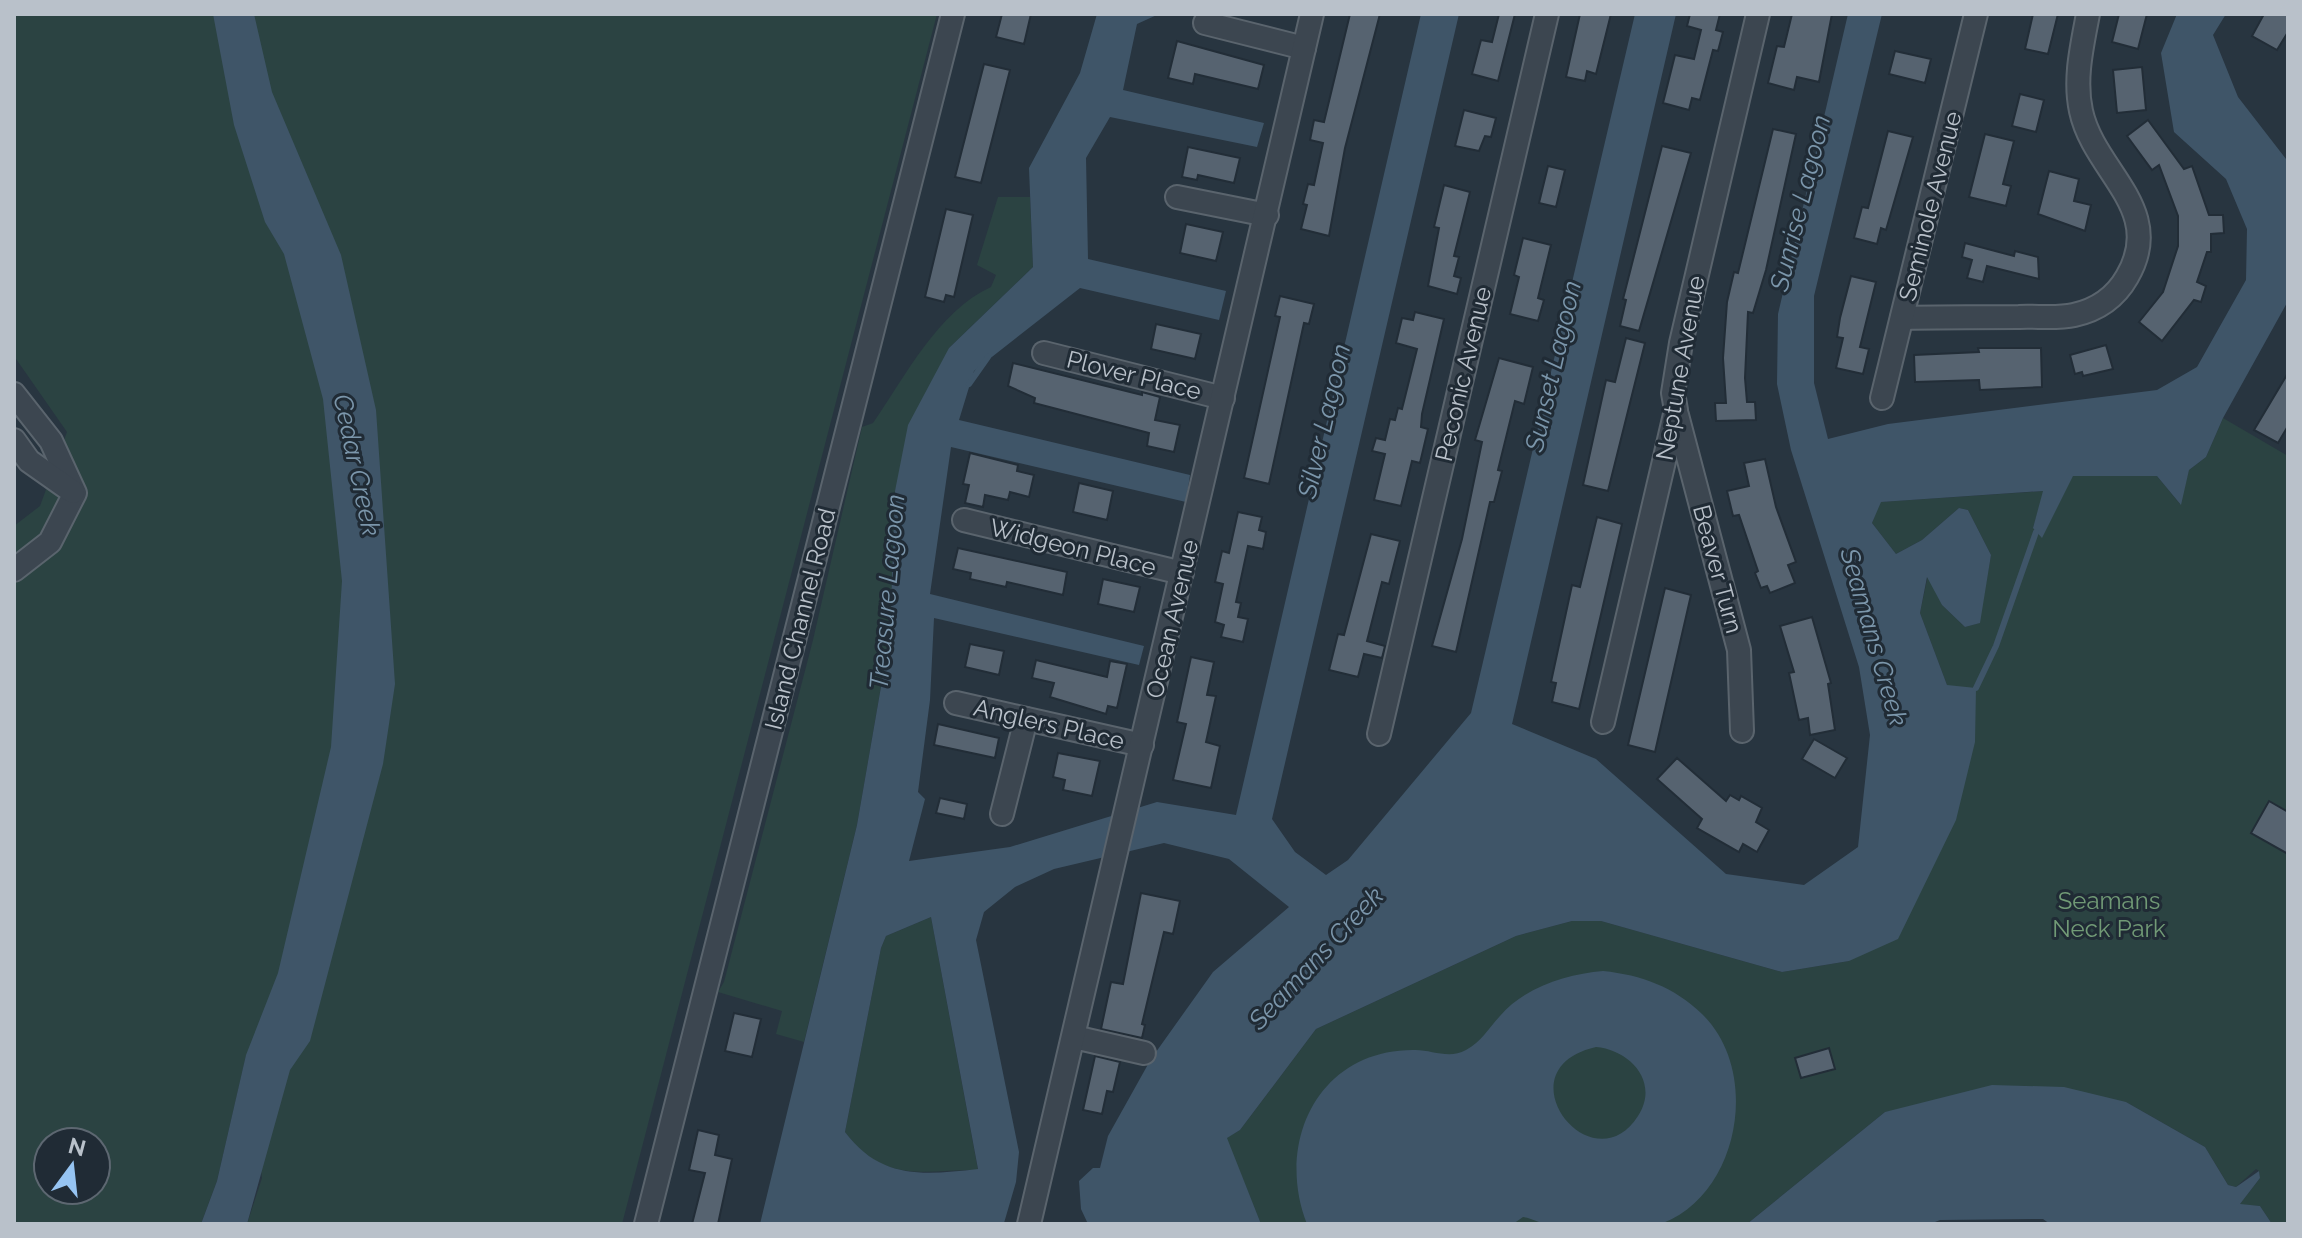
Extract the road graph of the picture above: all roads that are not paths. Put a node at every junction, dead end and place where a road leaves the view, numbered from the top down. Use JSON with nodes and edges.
{"nodes":[{"id":1,"x":953,"y":14,"type":"edge"},
{"id":2,"x":1312,"y":14,"type":"edge"},
{"id":3,"x":1547,"y":14,"type":"edge"},
{"id":4,"x":1758,"y":14,"type":"edge"},
{"id":5,"x":1976,"y":14,"type":"edge"},
{"id":6,"x":2088,"y":14,"type":"edge"},
{"id":7,"x":1205,"y":23,"type":"dead end"},
{"id":8,"x":1304,"y":48,"type":"junction"},
{"id":9,"x":1177,"y":197,"type":"dead end"},
{"id":10,"x":1267,"y":215,"type":"junction"},
{"id":11,"x":1902,"y":318,"type":"junction"},
{"id":12,"x":1044,"y":353,"type":"dead end"},
{"id":13,"x":14,"y":394,"type":"edge"},
{"id":14,"x":1223,"y":398,"type":"junction"},
{"id":15,"x":1882,"y":398,"type":"dead end"},
{"id":16,"x":1676,"y":410,"type":"junction"},
{"id":17,"x":14,"y":440,"type":"edge"},
{"id":18,"x":75,"y":493,"type":"junction"},
{"id":19,"x":964,"y":520,"type":"dead end"},
{"id":20,"x":14,"y":570,"type":"edge"},
{"id":21,"x":1182,"y":573,"type":"junction"},
{"id":22,"x":956,"y":703,"type":"dead end"},
{"id":23,"x":1026,"y":719,"type":"junction"},
{"id":24,"x":1603,"y":722,"type":"dead end"},
{"id":25,"x":1742,"y":731,"type":"dead end"},
{"id":26,"x":1379,"y":734,"type":"dead end"},
{"id":27,"x":1142,"y":745,"type":"junction"},
{"id":28,"x":1002,"y":814,"type":"dead end"},
{"id":29,"x":1074,"y":1037,"type":"junction"},
{"id":30,"x":1144,"y":1053,"type":"dead end"},
{"id":31,"x":646,"y":1224,"type":"edge"},
{"id":32,"x":1029,"y":1224,"type":"edge"}],
"edges":[{"from":1,"to":31,"type":"street","name":"Island Channel Road"},
{"from":2,"to":8,"type":"street","name":"Ocean Avenue"},
{"from":3,"to":26,"type":"street","name":"Peconic Avenue"},
{"from":4,"to":16,"type":"street","name":"Neptune Avenue"},
{"from":5,"to":11,"type":"street","name":"Seminole Avenue"},
{"from":6,"to":11,"type":"street"},
{"from":7,"to":8,"type":"street"},
{"from":8,"to":10,"type":"street","name":"Ocean Avenue"},
{"from":9,"to":10,"type":"street"},
{"from":10,"to":14,"type":"street","name":"Ocean Avenue"},
{"from":11,"to":15,"type":"street","name":"Seminole Avenue"},
{"from":12,"to":14,"type":"street","name":"Plover Place"},
{"from":13,"to":18,"type":"street"},
{"from":14,"to":21,"type":"street","name":"Ocean Avenue"},
{"from":16,"to":24,"type":"street","name":"Neptune Avenue"},
{"from":16,"to":25,"type":"street","name":"Beaver Turn"},
{"from":17,"to":18,"type":"street"},
{"from":18,"to":20,"type":"street"},
{"from":19,"to":21,"type":"street","name":"Widgeon Place"},
{"from":21,"to":27,"type":"street","name":"Ocean Avenue"},
{"from":22,"to":23,"type":"street","name":"Anglers Place"},
{"from":23,"to":27,"type":"street","name":"Anglers Place"},
{"from":23,"to":28,"type":"street"},
{"from":27,"to":29,"type":"street","name":"Ocean Avenue"},
{"from":29,"to":30,"type":"street"},
{"from":29,"to":32,"type":"street","name":"Ocean Avenue"}]}
